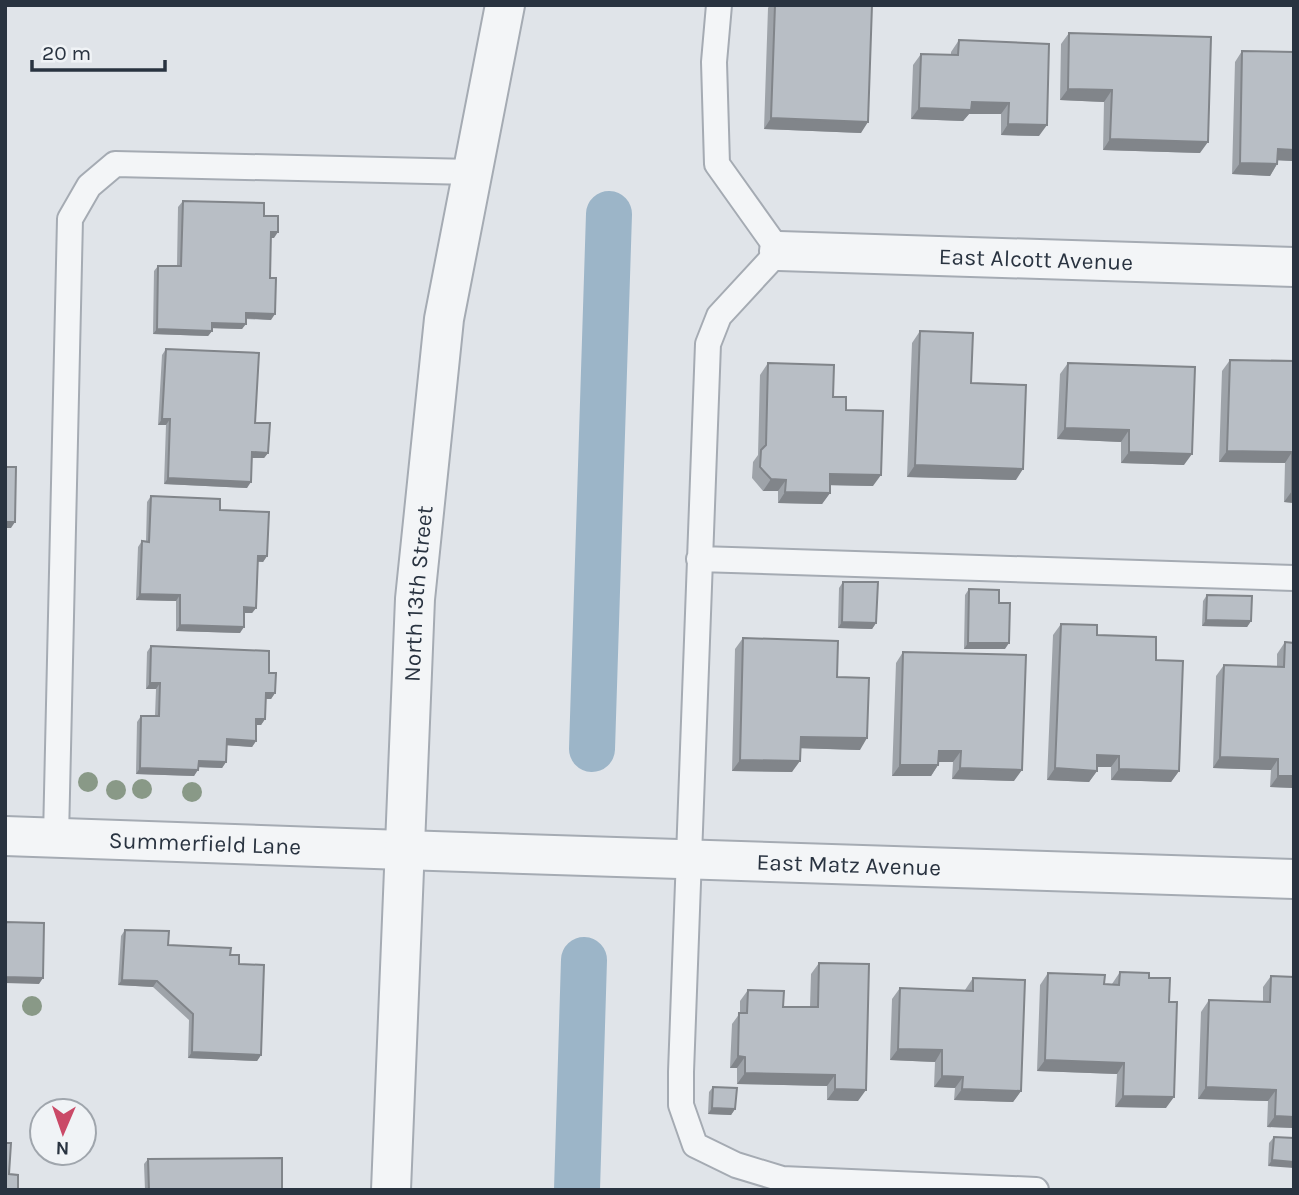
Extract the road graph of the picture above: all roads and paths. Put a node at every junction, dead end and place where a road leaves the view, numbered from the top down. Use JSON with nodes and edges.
{"nodes":[{"id":1,"x":505,"y":5,"type":"edge"},
{"id":2,"x":719,"y":5,"type":"edge"},
{"id":3,"x":472,"y":172,"type":"junction"},
{"id":4,"x":779,"y":251,"type":"junction"},
{"id":5,"x":1294,"y":267,"type":"edge"},
{"id":6,"x":699,"y":559,"type":"junction"},
{"id":7,"x":1294,"y":578,"type":"edge"},
{"id":8,"x":5,"y":836,"type":"edge"},
{"id":9,"x":56,"y":837,"type":"junction"},
{"id":10,"x":402,"y":850,"type":"junction"},
{"id":11,"x":687,"y":859,"type":"junction"},
{"id":12,"x":1294,"y":879,"type":"edge"},
{"id":13,"x":391,"y":1190,"type":"edge"},
{"id":14,"x":1036,"y":1190,"type":"edge"}],
"edges":[{"from":1,"to":3,"type":"street","name":"North 13th Street"},
{"from":2,"to":4,"type":"lane"},
{"from":3,"to":9,"type":"lane"},
{"from":3,"to":10,"type":"street","name":"North 13th Street"},
{"from":4,"to":5,"type":"street","name":"East Alcott Avenue"},
{"from":4,"to":6,"type":"lane"},
{"from":6,"to":7,"type":"lane"},
{"from":6,"to":11,"type":"lane"},
{"from":8,"to":9,"type":"street","name":"Summerfield Lane"},
{"from":9,"to":10,"type":"street","name":"Summerfield Lane"},
{"from":10,"to":11,"type":"street","name":"East Matz Avenue"},
{"from":10,"to":13,"type":"street","name":"North 13th Street"},
{"from":11,"to":12,"type":"street","name":"East Matz Avenue"},
{"from":11,"to":14,"type":"lane"}]}
